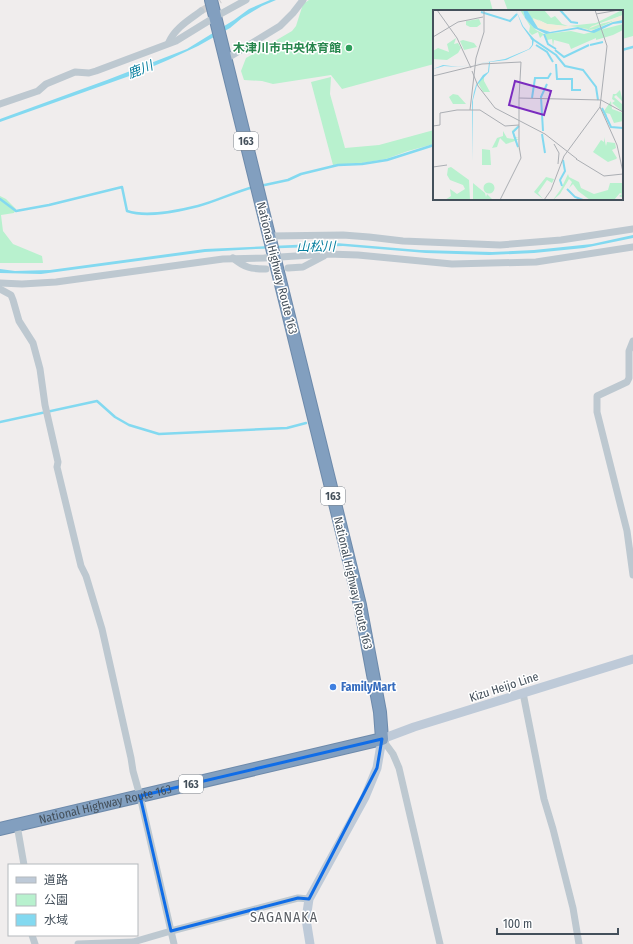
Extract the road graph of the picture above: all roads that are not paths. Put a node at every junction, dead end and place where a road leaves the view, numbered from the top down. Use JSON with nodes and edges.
{"nodes":[{"id":1,"x":210,"y":0,"type":"edge"},
{"id":2,"x":246,"y":0,"type":"edge"},
{"id":3,"x":303,"y":0,"type":"edge"},
{"id":4,"x":201,"y":11,"type":"tunnel mouth"},
{"id":5,"x":215,"y":18,"type":"junction"},
{"id":6,"x":168,"y":42,"type":"junction"},
{"id":7,"x":226,"y":59,"type":"junction"},
{"id":8,"x":0,"y":104,"type":"edge"},
{"id":9,"x":633,"y":229,"type":"edge"},
{"id":10,"x":270,"y":237,"type":"junction"},
{"id":11,"x":633,"y":247,"type":"edge"},
{"id":12,"x":328,"y":254,"type":"junction"},
{"id":13,"x":274,"y":256,"type":"junction"},
{"id":14,"x":233,"y":258,"type":"junction"},
{"id":15,"x":288,"y":268,"type":"dead end"},
{"id":16,"x":266,"y":269,"type":"dead end"},
{"id":17,"x":0,"y":283,"type":"edge"},
{"id":18,"x":0,"y":289,"type":"edge"},
{"id":19,"x":633,"y":340,"type":"edge"},
{"id":20,"x":633,"y":575,"type":"edge"},
{"id":21,"x":633,"y":658,"type":"edge"},
{"id":22,"x":523,"y":693,"type":"junction"},
{"id":23,"x":382,"y":739,"type":"junction"},
{"id":24,"x":140,"y":796,"type":"junction"},
{"id":25,"x":17,"y":825,"type":"junction"},
{"id":26,"x":0,"y":829,"type":"edge"},
{"id":27,"x":24,"y":864,"type":"edge"},
{"id":28,"x":309,"y":899,"type":"junction"},
{"id":29,"x":171,"y":931,"type":"junction"},
{"id":30,"x":78,"y":944,"type":"edge"},
{"id":31,"x":174,"y":944,"type":"edge"},
{"id":32,"x":310,"y":944,"type":"edge"},
{"id":33,"x":440,"y":944,"type":"edge"},
{"id":34,"x":579,"y":944,"type":"edge"}],
"edges":[{"from":1,"to":5,"type":"highway","name":"National Highway Route 163","number":"163"},
{"from":2,"to":5,"type":"street"},
{"from":3,"to":7,"type":"street"},
{"from":4,"to":6,"type":"street"},
{"from":5,"to":6,"type":"street"},
{"from":5,"to":7,"type":"highway","name":"National Highway Route 163","number":"163"},
{"from":6,"to":8,"type":"street"},
{"from":7,"to":10,"type":"highway","name":"National Highway Route 163","number":"163"},
{"from":9,"to":10,"type":"street"},
{"from":10,"to":13,"type":"highway","name":"National Highway Route 163","number":"163"},
{"from":11,"to":12,"type":"street"},
{"from":12,"to":13,"type":"street"},
{"from":12,"to":15,"type":"street"},
{"from":13,"to":14,"type":"street"},
{"from":13,"to":23,"type":"highway","name":"National Highway Route 163","number":"163"},
{"from":14,"to":16,"type":"street"},
{"from":14,"to":17,"type":"street"},
{"from":18,"to":24,"type":"street"},
{"from":19,"to":20,"type":"street"},
{"from":21,"to":22,"type":"main road","name":"Kizu Heijo Line"},
{"from":22,"to":23,"type":"main road","name":"Kizu Heijo Line"},
{"from":22,"to":34,"type":"street"},
{"from":23,"to":24,"type":"highway","name":"National Highway Route 163","number":"163"},
{"from":23,"to":28,"type":"main road"},
{"from":23,"to":33,"type":"street"},
{"from":24,"to":25,"type":"highway","name":"National Highway Route 163","number":"163"},
{"from":24,"to":29,"type":"street"},
{"from":25,"to":26,"type":"highway","name":"National Highway Route 163","number":"163"},
{"from":25,"to":27,"type":"street"},
{"from":28,"to":29,"type":"street"},
{"from":28,"to":32,"type":"main road"},
{"from":29,"to":30,"type":"street"},
{"from":29,"to":31,"type":"street"}]}
